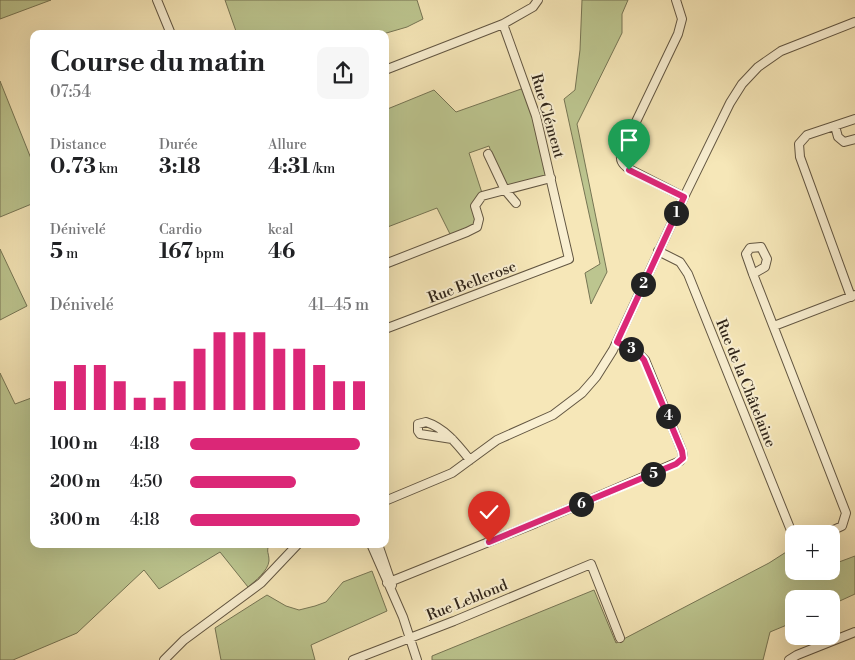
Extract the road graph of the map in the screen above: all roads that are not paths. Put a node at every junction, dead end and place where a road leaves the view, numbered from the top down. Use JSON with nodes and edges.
{"nodes":[{"id":1,"x":157,"y":0,"type":"edge"},
{"id":2,"x":538,"y":0,"type":"edge"},
{"id":3,"x":676,"y":0,"type":"edge"},
{"id":4,"x":855,"y":22,"type":"edge"},
{"id":5,"x":503,"y":24,"type":"junction"},
{"id":6,"x":168,"y":30,"type":"edge"},
{"id":7,"x":389,"y":68,"type":"edge"},
{"id":8,"x":855,"y":119,"type":"edge"},
{"id":9,"x":835,"y":126,"type":"junction"},
{"id":10,"x":855,"y":139,"type":"edge"},
{"id":11,"x":488,"y":154,"type":"dead end"},
{"id":12,"x":551,"y":178,"type":"junction"},
{"id":13,"x":505,"y":190,"type":"junction"},
{"id":14,"x":684,"y":197,"type":"junction"},
{"id":15,"x":516,"y":203,"type":"dead end"},
{"id":16,"x":658,"y":251,"type":"junction"},
{"id":17,"x":570,"y":259,"type":"joint"},
{"id":18,"x":389,"y":262,"type":"edge"},
{"id":19,"x":753,"y":274,"type":"dead end"},
{"id":20,"x":853,"y":296,"type":"edge"},
{"id":21,"x":774,"y":326,"type":"junction"},
{"id":22,"x":389,"y":327,"type":"edge"},
{"id":23,"x":617,"y":342,"type":"junction"},
{"id":24,"x":452,"y":439,"type":"dead end"},
{"id":25,"x":470,"y":460,"type":"junction"},
{"id":26,"x":389,"y":499,"type":"edge"},
{"id":27,"x":789,"y":525,"type":"edge"},
{"id":28,"x":840,"y":527,"type":"edge"},
{"id":29,"x":294,"y":548,"type":"edge"},
{"id":30,"x":373,"y":548,"type":"edge"},
{"id":31,"x":379,"y":548,"type":"edge"},
{"id":32,"x":389,"y":582,"type":"junction"},
{"id":33,"x":855,"y":632,"type":"edge"},
{"id":34,"x":410,"y":638,"type":"junction"},
{"id":35,"x":620,"y":638,"type":"dead end"},
{"id":36,"x":164,"y":660,"type":"edge"},
{"id":37,"x":353,"y":660,"type":"edge"},
{"id":38,"x":417,"y":660,"type":"edge"},
{"id":39,"x":789,"y":660,"type":"edge"}],
"edges":[{"from":1,"to":6,"type":"street"},
{"from":2,"to":5,"type":"street"},
{"from":3,"to":14,"type":"street"},
{"from":4,"to":14,"type":"street"},
{"from":5,"to":7,"type":"street"},
{"from":5,"to":12,"type":"street","name":"Rue Clément"},
{"from":8,"to":9,"type":"street"},
{"from":9,"to":10,"type":"street"},
{"from":9,"to":20,"type":"street"},
{"from":11,"to":13,"type":"street"},
{"from":12,"to":13,"type":"street"},
{"from":12,"to":17,"type":"street","name":"Rue Clément"},
{"from":13,"to":15,"type":"street"},
{"from":13,"to":18,"type":"street"},
{"from":14,"to":16,"type":"street"},
{"from":16,"to":23,"type":"street"},
{"from":16,"to":27,"type":"street","name":"Rue de la Châtelaine"},
{"from":17,"to":22,"type":"street","name":"Rue Bellerose"},
{"from":19,"to":21,"type":"street"},
{"from":20,"to":21,"type":"street"},
{"from":21,"to":28,"type":"street"},
{"from":23,"to":25,"type":"street"},
{"from":23,"to":32,"type":"street"},
{"from":24,"to":25,"type":"street"},
{"from":25,"to":26,"type":"street"},
{"from":29,"to":36,"type":"street"},
{"from":30,"to":32,"type":"street"},
{"from":31,"to":32,"type":"street"},
{"from":32,"to":34,"type":"street"},
{"from":33,"to":39,"type":"street"},
{"from":34,"to":35,"type":"street","name":"Rue Leblond"},
{"from":34,"to":37,"type":"street","name":"Rue Leblond"},
{"from":34,"to":38,"type":"street"}]}
